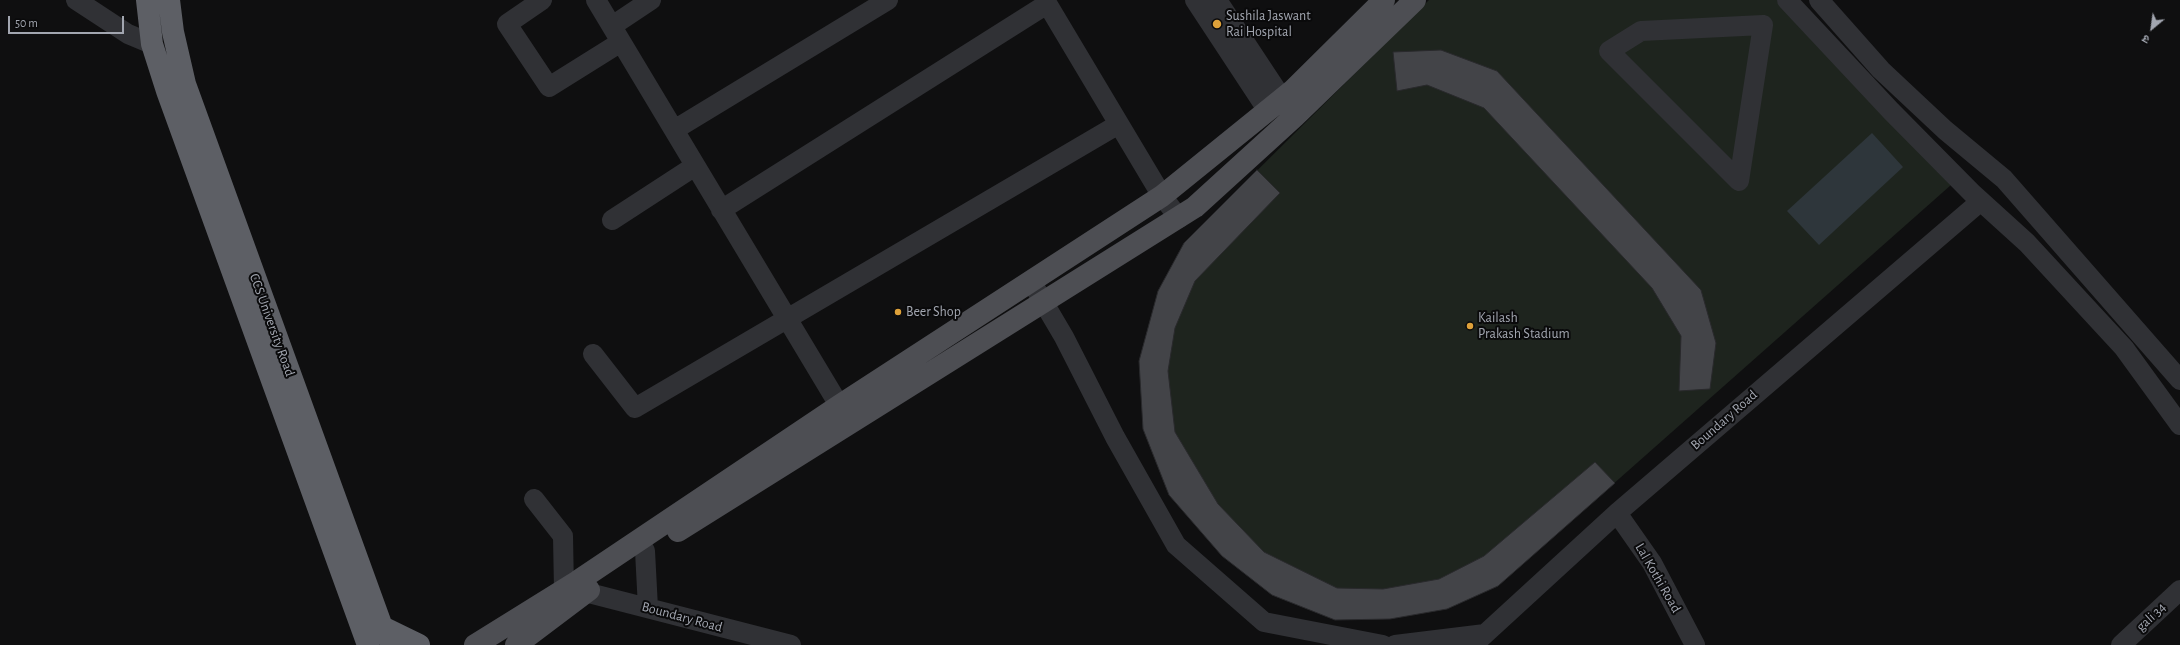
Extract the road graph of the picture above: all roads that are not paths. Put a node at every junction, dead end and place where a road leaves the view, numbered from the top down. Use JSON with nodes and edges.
{"nodes":[{"id":1,"x":76,"y":0,"type":"edge"},
{"id":2,"x":148,"y":0,"type":"edge"},
{"id":3,"x":170,"y":0,"type":"edge"},
{"id":4,"x":542,"y":0,"type":"edge"},
{"id":5,"x":596,"y":0,"type":"edge"},
{"id":6,"x":651,"y":0,"type":"edge"},
{"id":7,"x":888,"y":0,"type":"edge"},
{"id":8,"x":1195,"y":0,"type":"edge"},
{"id":9,"x":1217,"y":0,"type":"edge"},
{"id":10,"x":1384,"y":0,"type":"edge"},
{"id":11,"x":1415,"y":0,"type":"edge"},
{"id":12,"x":1787,"y":0,"type":"edge"},
{"id":13,"x":1819,"y":0,"type":"edge"},
{"id":14,"x":1046,"y":2,"type":"edge"},
{"id":15,"x":1763,"y":25,"type":"joint"},
{"id":16,"x":616,"y":34,"type":"junction"},
{"id":17,"x":152,"y":44,"type":"junction"},
{"id":18,"x":1281,"y":109,"type":"junction"},
{"id":19,"x":1119,"y":124,"type":"junction"},
{"id":20,"x":674,"y":130,"type":"junction"},
{"id":21,"x":695,"y":166,"type":"junction"},
{"id":22,"x":1162,"y":196,"type":"junction"},
{"id":23,"x":1981,"y":201,"type":"junction"},
{"id":24,"x":721,"y":210,"type":"junction"},
{"id":25,"x":1179,"y":218,"type":"junction"},
{"id":26,"x":612,"y":220,"type":"dead end"},
{"id":27,"x":244,"y":274,"type":"junction"},
{"id":28,"x":1031,"y":280,"type":"junction"},
{"id":29,"x":1044,"y":303,"type":"junction"},
{"id":30,"x":787,"y":318,"type":"junction"},
{"id":31,"x":593,"y":354,"type":"dead end"},
{"id":32,"x":2180,"y":380,"type":"edge"},
{"id":33,"x":839,"y":406,"type":"junction"},
{"id":34,"x":851,"y":424,"type":"junction"},
{"id":35,"x":2180,"y":425,"type":"edge"},
{"id":36,"x":319,"y":482,"type":"junction"},
{"id":37,"x":534,"y":499,"type":"dead end"},
{"id":38,"x":1617,"y":513,"type":"junction"},
{"id":39,"x":642,"y":546,"type":"junction"},
{"id":40,"x":576,"y":588,"type":"junction"},
{"id":41,"x":2180,"y":590,"type":"edge"},
{"id":42,"x":648,"y":608,"type":"junction"},
{"id":43,"x":387,"y":636,"type":"edge"},
{"id":44,"x":1479,"y":640,"type":"edge"},
{"id":45,"x":1687,"y":642,"type":"edge"},
{"id":46,"x":368,"y":645,"type":"edge"},
{"id":47,"x":419,"y":645,"type":"edge"},
{"id":48,"x":474,"y":645,"type":"edge"},
{"id":49,"x":516,"y":645,"type":"edge"},
{"id":50,"x":791,"y":645,"type":"edge"},
{"id":51,"x":1382,"y":645,"type":"edge"},
{"id":52,"x":1395,"y":645,"type":"edge"},
{"id":53,"x":2121,"y":645,"type":"edge"}],
"edges":[{"from":1,"to":17,"type":"street"},
{"from":2,"to":17,"type":"highway","name":"CCS University Road"},
{"from":3,"to":27,"type":"highway","name":"CCS University Road"},
{"from":4,"to":16,"type":"street"},
{"from":5,"to":16,"type":"street"},
{"from":6,"to":16,"type":"street"},
{"from":7,"to":20,"type":"street"},
{"from":8,"to":18,"type":"street"},
{"from":9,"to":18,"type":"street"},
{"from":10,"to":18,"type":"main road"},
{"from":11,"to":18,"type":"main road"},
{"from":12,"to":23,"type":"street"},
{"from":13,"to":32,"type":"street"},
{"from":14,"to":19,"type":"street"},
{"from":14,"to":24,"type":"street"},
{"from":15,"to":15,"type":"street"},
{"from":16,"to":20,"type":"street"},
{"from":17,"to":27,"type":"highway","name":"CCS University Road"},
{"from":18,"to":22,"type":"main road"},
{"from":18,"to":25,"type":"main road"},
{"from":19,"to":22,"type":"street"},
{"from":19,"to":30,"type":"street"},
{"from":20,"to":21,"type":"street"},
{"from":21,"to":24,"type":"street"},
{"from":21,"to":26,"type":"street"},
{"from":22,"to":25,"type":"street"},
{"from":22,"to":28,"type":"main road"},
{"from":23,"to":35,"type":"street"},
{"from":23,"to":38,"type":"street","name":"Boundary Road"},
{"from":24,"to":30,"type":"street"},
{"from":25,"to":29,"type":"main road"},
{"from":27,"to":36,"type":"highway","name":"CCS University Road"},
{"from":28,"to":29,"type":"street"},
{"from":28,"to":33,"type":"main road"},
{"from":29,"to":34,"type":"main road"},
{"from":29,"to":51,"type":"street"},
{"from":30,"to":31,"type":"street"},
{"from":30,"to":33,"type":"street"},
{"from":33,"to":34,"type":"street"},
{"from":33,"to":39,"type":"main road"},
{"from":34,"to":39,"type":"main road"},
{"from":36,"to":43,"type":"highway","name":"CCS University Road"},
{"from":36,"to":46,"type":"highway","name":"CCS University Road"},
{"from":37,"to":40,"type":"street"},
{"from":38,"to":44,"type":"street","name":"Boundary Road"},
{"from":38,"to":45,"type":"street","name":"Lal Kothi Road"},
{"from":39,"to":40,"type":"main road"},
{"from":39,"to":42,"type":"street"},
{"from":40,"to":42,"type":"street","name":"Boundary Road"},
{"from":40,"to":48,"type":"main road"},
{"from":40,"to":49,"type":"main road"},
{"from":41,"to":53,"type":"street","name":"gali 34"},
{"from":42,"to":50,"type":"street","name":"Boundary Road"},
{"from":43,"to":47,"type":"highway"},
{"from":44,"to":52,"type":"street"}]}
